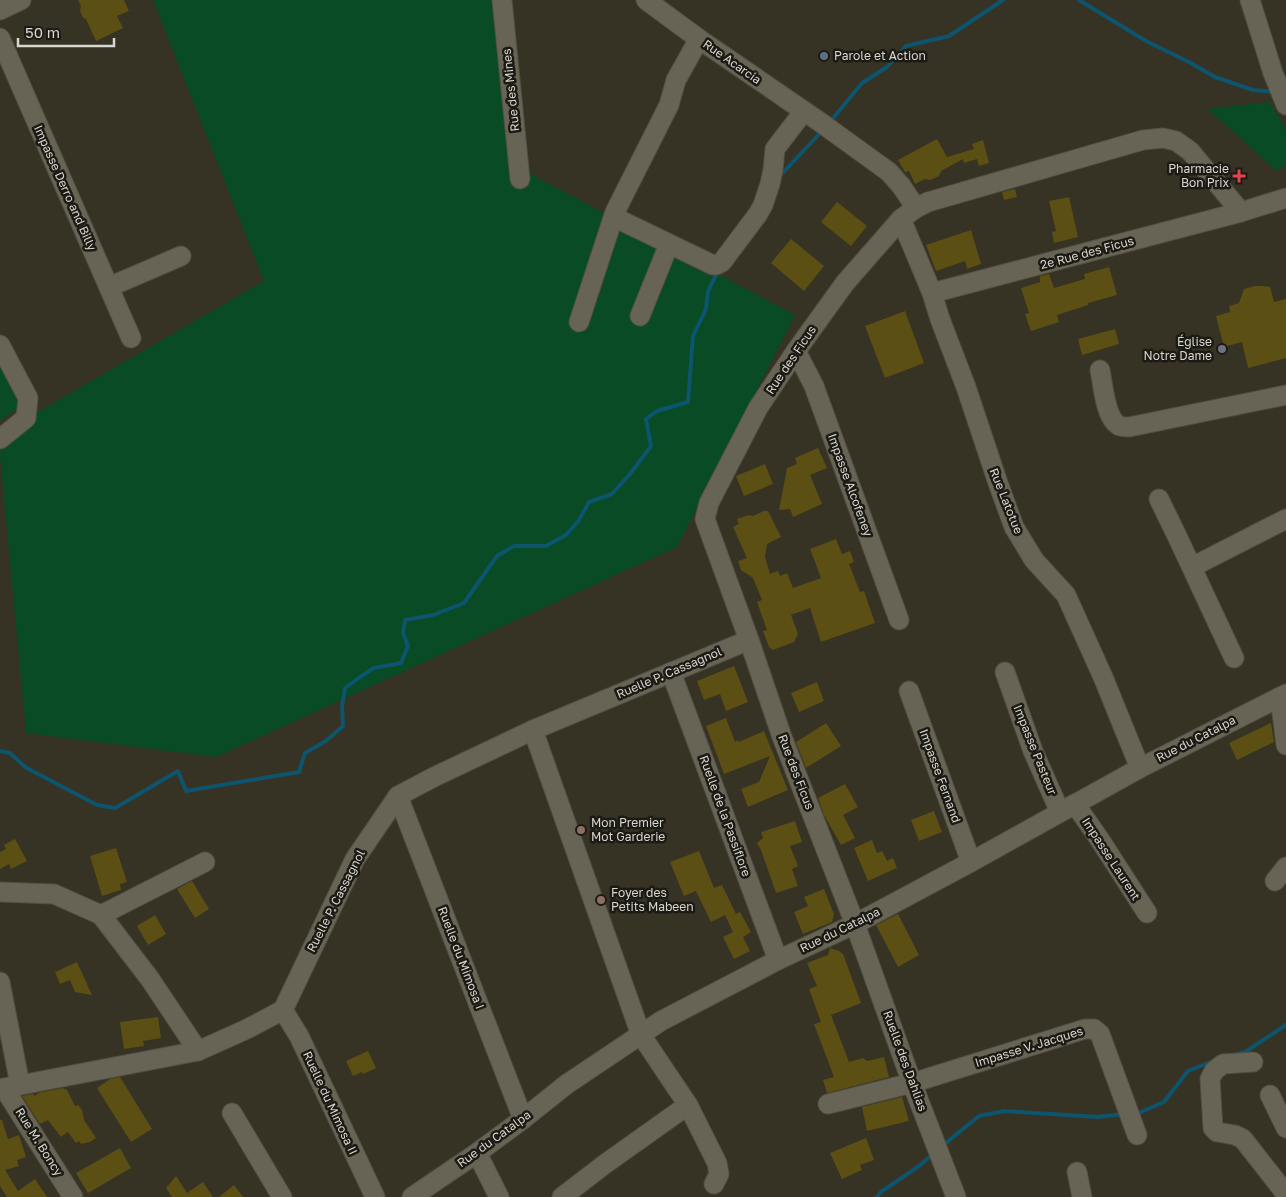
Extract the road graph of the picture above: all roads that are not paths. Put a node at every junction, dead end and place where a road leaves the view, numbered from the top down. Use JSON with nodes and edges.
{"nodes":[{"id":1,"x":21,"y":0,"type":"edge"},
{"id":2,"x":502,"y":0,"type":"edge"},
{"id":3,"x":646,"y":0,"type":"edge"},
{"id":4,"x":1250,"y":0,"type":"edge"},
{"id":5,"x":0,"y":10,"type":"edge"},
{"id":6,"x":0,"y":38,"type":"edge"},
{"id":7,"x":699,"y":39,"type":"junction"},
{"id":8,"x":1285,"y":102,"type":"edge"},
{"id":9,"x":804,"y":111,"type":"junction"},
{"id":10,"x":520,"y":180,"type":"dead end"},
{"id":11,"x":1286,"y":198,"type":"edge"},
{"id":12,"x":1241,"y":212,"type":"junction"},
{"id":13,"x":909,"y":213,"type":"junction"},
{"id":14,"x":614,"y":215,"type":"junction"},
{"id":15,"x":669,"y":244,"type":"junction"},
{"id":16,"x":181,"y":256,"type":"dead end"},
{"id":17,"x":109,"y":287,"type":"junction"},
{"id":18,"x":932,"y":293,"type":"junction"},
{"id":19,"x":640,"y":316,"type":"dead end"},
{"id":20,"x":579,"y":322,"type":"dead end"},
{"id":21,"x":131,"y":338,"type":"dead end"},
{"id":22,"x":0,"y":345,"type":"edge"},
{"id":23,"x":796,"y":351,"type":"junction"},
{"id":24,"x":1100,"y":370,"type":"dead end"},
{"id":25,"x":1286,"y":395,"type":"edge"},
{"id":26,"x":0,"y":439,"type":"edge"},
{"id":27,"x":1159,"y":500,"type":"dead end"},
{"id":28,"x":1286,"y":519,"type":"edge"},
{"id":29,"x":1192,"y":567,"type":"junction"},
{"id":30,"x":899,"y":620,"type":"dead end"},
{"id":31,"x":749,"y":640,"type":"junction"},
{"id":32,"x":1234,"y":658,"type":"dead end"},
{"id":33,"x":671,"y":672,"type":"junction"},
{"id":34,"x":1005,"y":672,"type":"dead end"},
{"id":35,"x":909,"y":691,"type":"dead end"},
{"id":36,"x":1283,"y":695,"type":"edge"},
{"id":37,"x":533,"y":730,"type":"junction"},
{"id":38,"x":1286,"y":745,"type":"edge"},
{"id":39,"x":1140,"y":768,"type":"junction"},
{"id":40,"x":398,"y":796,"type":"junction"},
{"id":41,"x":1068,"y":808,"type":"junction"},
{"id":42,"x":205,"y":862,"type":"dead end"},
{"id":43,"x":971,"y":862,"type":"junction"},
{"id":44,"x":0,"y":892,"type":"edge"},
{"id":45,"x":1147,"y":913,"type":"dead end"},
{"id":46,"x":101,"y":915,"type":"junction"},
{"id":47,"x":855,"y":924,"type":"junction"},
{"id":48,"x":778,"y":960,"type":"junction"},
{"id":49,"x":0,"y":982,"type":"edge"},
{"id":50,"x":283,"y":1010,"type":"junction"},
{"id":51,"x":641,"y":1035,"type":"junction"},
{"id":52,"x":198,"y":1051,"type":"junction"},
{"id":53,"x":1253,"y":1062,"type":"dead end"},
{"id":54,"x":912,"y":1083,"type":"junction"},
{"id":55,"x":8,"y":1087,"type":"edge"},
{"id":56,"x":1270,"y":1094,"type":"dead end"},
{"id":57,"x":828,"y":1104,"type":"dead end"},
{"id":58,"x":688,"y":1105,"type":"junction"},
{"id":59,"x":232,"y":1113,"type":"dead end"},
{"id":60,"x":523,"y":1119,"type":"junction"},
{"id":61,"x":1131,"y":1121,"type":"dead end"},
{"id":62,"x":1286,"y":1128,"type":"edge"},
{"id":63,"x":478,"y":1153,"type":"junction"},
{"id":64,"x":1077,"y":1172,"type":"dead end"},
{"id":65,"x":1282,"y":1182,"type":"edge"},
{"id":66,"x":714,"y":1184,"type":"dead end"},
{"id":67,"x":73,"y":1197,"type":"edge"},
{"id":68,"x":282,"y":1197,"type":"edge"},
{"id":69,"x":375,"y":1197,"type":"edge"},
{"id":70,"x":412,"y":1197,"type":"edge"},
{"id":71,"x":499,"y":1197,"type":"edge"},
{"id":72,"x":562,"y":1197,"type":"edge"},
{"id":73,"x":956,"y":1197,"type":"edge"},
{"id":74,"x":1082,"y":1197,"type":"edge"}],
"edges":[{"from":1,"to":5,"type":"street"},
{"from":2,"to":10,"type":"street","name":"Rue des Mines"},
{"from":3,"to":7,"type":"street","name":"Rue Acarcia"},
{"from":4,"to":8,"type":"street"},
{"from":6,"to":17,"type":"street","name":"Impasse Derro and Billy"},
{"from":7,"to":9,"type":"street","name":"Rue Acarcia"},
{"from":7,"to":14,"type":"street"},
{"from":9,"to":13,"type":"street","name":"Rue Acarcia"},
{"from":9,"to":15,"type":"street"},
{"from":11,"to":12,"type":"street"},
{"from":12,"to":13,"type":"street","name":"Rue des Ficus"},
{"from":12,"to":18,"type":"street","name":"2e Rue des Ficus"},
{"from":13,"to":18,"type":"street","name":"Rue Latotue"},
{"from":13,"to":23,"type":"street","name":"Rue des Ficus"},
{"from":14,"to":15,"type":"street"},
{"from":14,"to":20,"type":"street"},
{"from":15,"to":19,"type":"street"},
{"from":16,"to":17,"type":"street"},
{"from":17,"to":21,"type":"street","name":"Impasse Derro and Billy"},
{"from":18,"to":39,"type":"street","name":"Rue Latotue"},
{"from":22,"to":26,"type":"street"},
{"from":23,"to":30,"type":"street","name":"Impasse Alcofeney"},
{"from":23,"to":31,"type":"street","name":"Rue des Ficus"},
{"from":24,"to":25,"type":"street"},
{"from":27,"to":29,"type":"street"},
{"from":28,"to":29,"type":"street"},
{"from":29,"to":32,"type":"street"},
{"from":31,"to":33,"type":"street","name":"Ruelle P. Cassagnol"},
{"from":31,"to":47,"type":"street","name":"Rue des Ficus"},
{"from":33,"to":37,"type":"street","name":"Ruelle P. Cassagnol"},
{"from":33,"to":48,"type":"street","name":"Ruelle de la Passiflore"},
{"from":34,"to":41,"type":"street","name":"Impasse Pasteur"},
{"from":35,"to":43,"type":"street","name":"Impasse Fernand"},
{"from":36,"to":38,"type":"street"},
{"from":36,"to":39,"type":"street","name":"Rue du Catalpa"},
{"from":37,"to":40,"type":"street","name":"Ruelle P. Cassagnol"},
{"from":37,"to":51,"type":"street"},
{"from":39,"to":41,"type":"street","name":"Rue du Catalpa"},
{"from":40,"to":50,"type":"street","name":"Ruelle P. Cassagnol"},
{"from":40,"to":60,"type":"street","name":"Ruelle du Mimosa I"},
{"from":41,"to":43,"type":"street","name":"Rue du Catalpa"},
{"from":41,"to":45,"type":"street","name":"Impasse Laurent"},
{"from":42,"to":46,"type":"street"},
{"from":43,"to":47,"type":"street","name":"Rue du Catalpa"},
{"from":44,"to":46,"type":"street"},
{"from":46,"to":52,"type":"street"},
{"from":47,"to":48,"type":"street","name":"Rue du Catalpa"},
{"from":47,"to":54,"type":"street","name":"Ruelle des Dahlias"},
{"from":48,"to":51,"type":"street","name":"Rue du Catalpa"},
{"from":49,"to":55,"type":"street","name":"Rue M. Boncy"},
{"from":50,"to":52,"type":"street"},
{"from":50,"to":69,"type":"street","name":"Ruelle du Mimosa II"},
{"from":51,"to":58,"type":"street"},
{"from":51,"to":60,"type":"street","name":"Rue du Catalpa"},
{"from":52,"to":55,"type":"street"},
{"from":53,"to":65,"type":"street"},
{"from":54,"to":57,"type":"street"},
{"from":54,"to":61,"type":"street","name":"Impasse V. Jacques"},
{"from":54,"to":73,"type":"street","name":"Ruelle des Dahlias"},
{"from":55,"to":67,"type":"street","name":"Rue M. Boncy"},
{"from":56,"to":62,"type":"street"},
{"from":58,"to":66,"type":"street"},
{"from":58,"to":72,"type":"street"},
{"from":59,"to":68,"type":"street"},
{"from":60,"to":63,"type":"street","name":"Rue du Catalpa"},
{"from":63,"to":70,"type":"street","name":"Rue du Catalpa"},
{"from":63,"to":71,"type":"street"},
{"from":64,"to":74,"type":"street"}]}
